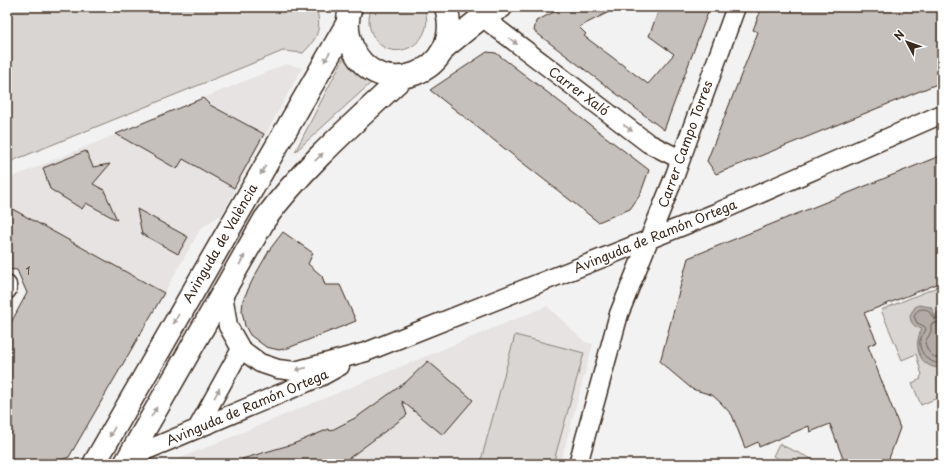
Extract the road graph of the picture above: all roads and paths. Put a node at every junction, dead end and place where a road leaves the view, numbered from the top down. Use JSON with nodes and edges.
{"nodes":[{"id":1,"x":446,"y":7,"type":"edge"},
{"id":2,"x":501,"y":7,"type":"edge"},
{"id":3,"x":736,"y":7,"type":"edge"},
{"id":4,"x":349,"y":15,"type":"edge"},
{"id":5,"x":482,"y":17,"type":"junction"},
{"id":6,"x":445,"y":47,"type":"junction"},
{"id":7,"x":403,"y":77,"type":"junction"},
{"id":8,"x":942,"y":114,"type":"edge"},
{"id":9,"x":680,"y":159,"type":"junction"},
{"id":10,"x":650,"y":239,"type":"junction"},
{"id":11,"x":7,"y":286,"type":"edge"},
{"id":12,"x":7,"y":290,"type":"edge"},
{"id":13,"x":223,"y":294,"type":"junction"},
{"id":14,"x":242,"y":349,"type":"junction"},
{"id":15,"x":366,"y":352,"type":"junction"},
{"id":16,"x":198,"y":427,"type":"junction"},
{"id":17,"x":126,"y":461,"type":"edge"},
{"id":18,"x":94,"y":464,"type":"edge"},
{"id":19,"x":578,"y":464,"type":"edge"}],
"edges":[{"from":1,"to":6,"type":"main road"},
{"from":2,"to":5,"type":"main road"},
{"from":3,"to":9,"type":"street","name":"Carrer Campo Torres"},
{"from":4,"to":7,"type":"main road"},
{"from":4,"to":18,"type":"main road","name":"Avinguda de València","one_way":true},
{"from":5,"to":6,"type":"main road"},
{"from":5,"to":9,"type":"street","name":"Carrer Xaló","one_way":true},
{"from":6,"to":7,"type":"main road"},
{"from":13,"to":7,"type":"main road","name":"Avinguda de València","one_way":true},
{"from":8,"to":10,"type":"street","name":"Avinguda de Ramón Ortega"},
{"from":9,"to":10,"type":"street","name":"Carrer Campo Torres"},
{"from":10,"to":15,"type":"street","name":"Avinguda de Ramón Ortega"},
{"from":10,"to":19,"type":"street","name":"Carrer Campo Torres"},
{"from":11,"to":12,"type":"street"},
{"from":13,"to":14,"type":"street","name":"Avinguda de Ramón Ortega"},
{"from":17,"to":13,"type":"main road","name":"Avinguda de València","one_way":true},
{"from":15,"to":14,"type":"street","name":"Avinguda de Ramón Ortega","one_way":true},
{"from":16,"to":14,"type":"street","one_way":true},
{"from":15,"to":16,"type":"street","name":"Avinguda de Ramón Ortega"},
{"from":16,"to":17,"type":"street","name":"Avinguda de Ramón Ortega"}]}
